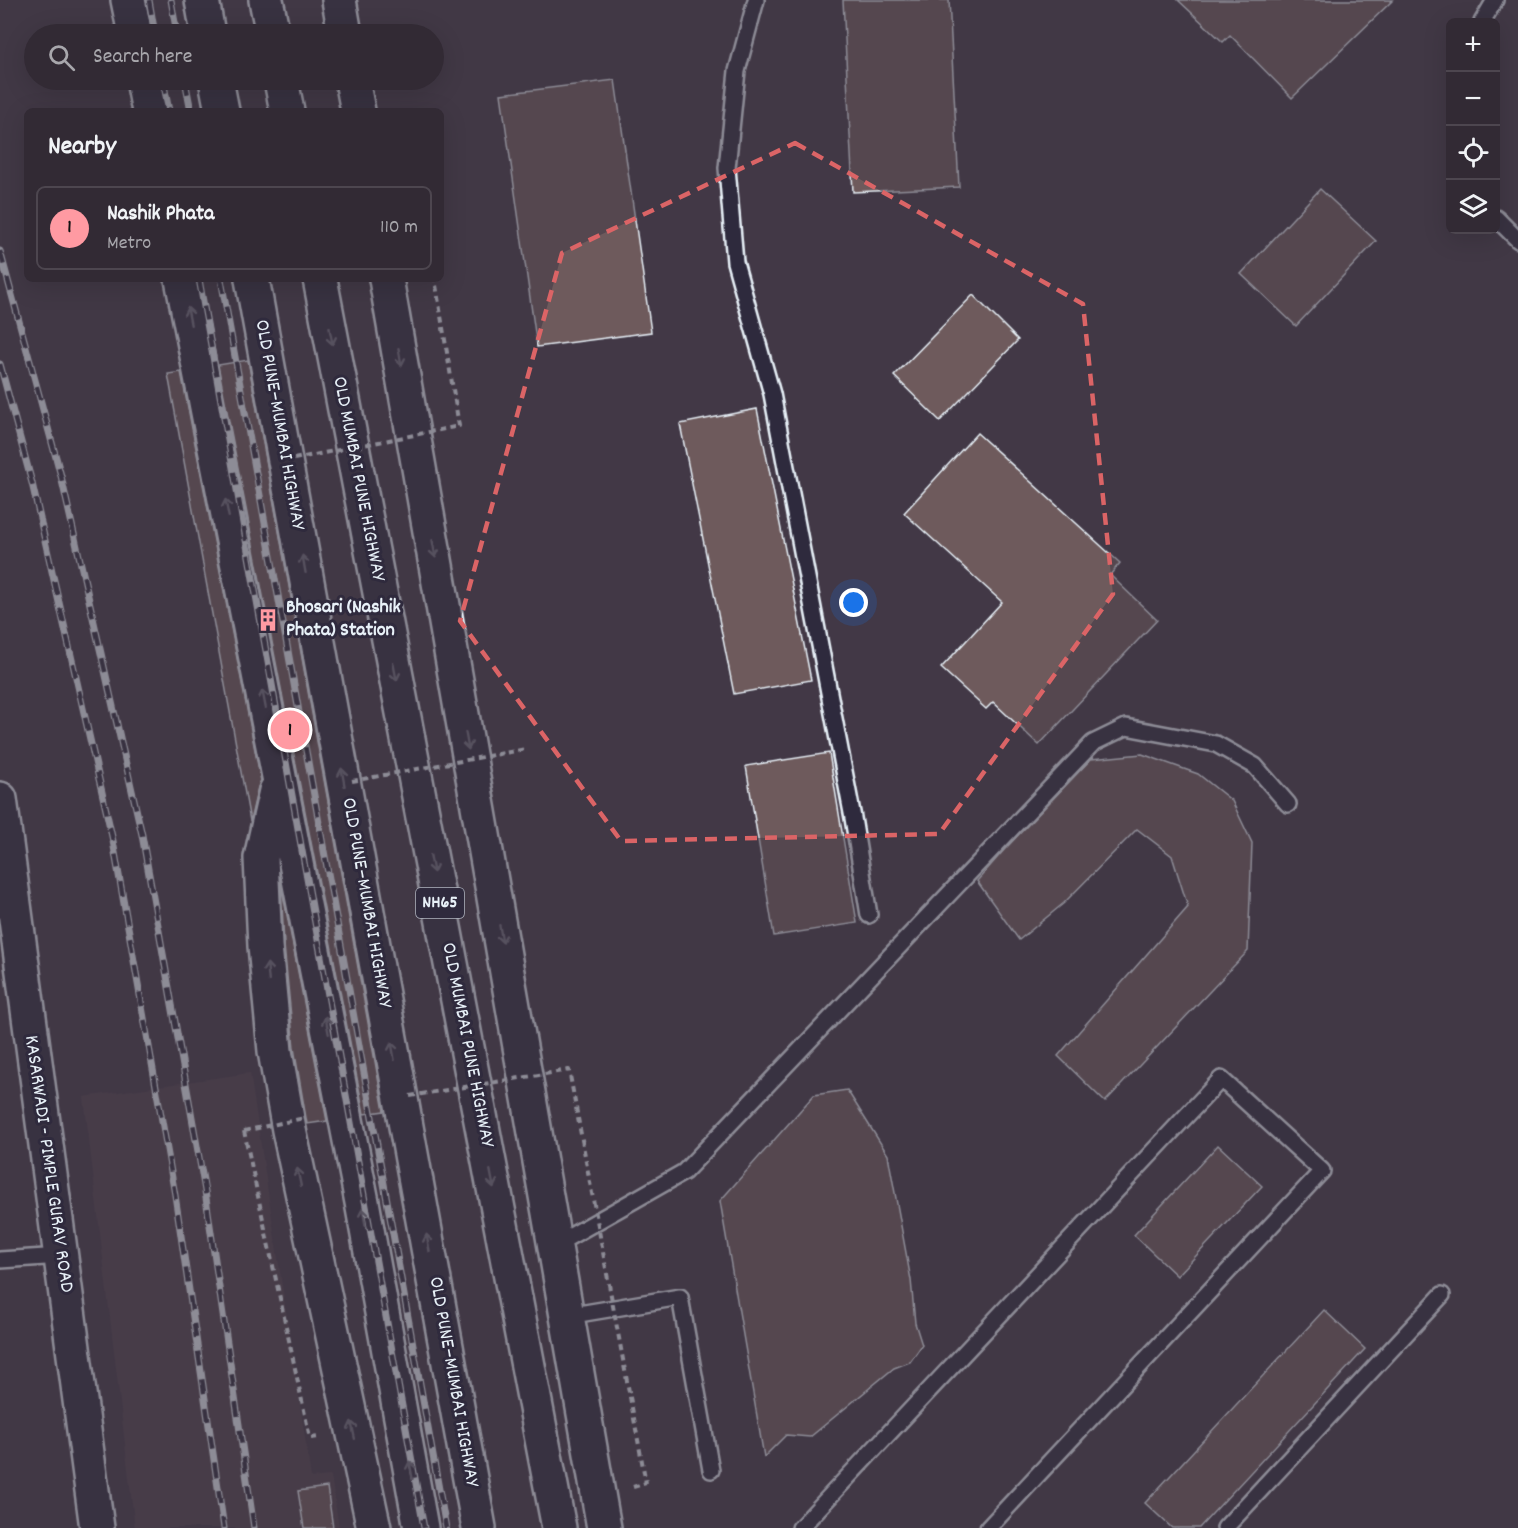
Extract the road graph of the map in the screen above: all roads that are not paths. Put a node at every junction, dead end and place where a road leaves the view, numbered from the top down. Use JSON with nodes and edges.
{"nodes":[{"id":1,"x":128,"y":0,"type":"edge"},
{"id":2,"x":202,"y":0,"type":"edge"},
{"id":3,"x":266,"y":0,"type":"edge"},
{"id":4,"x":339,"y":0,"type":"edge"},
{"id":5,"x":756,"y":0,"type":"edge"},
{"id":6,"x":1495,"y":0,"type":"edge"},
{"id":7,"x":1484,"y":18,"type":"edge"},
{"id":8,"x":133,"y":24,"type":"edge"},
{"id":9,"x":206,"y":24,"type":"edge"},
{"id":10,"x":271,"y":24,"type":"edge"},
{"id":11,"x":343,"y":24,"type":"edge"},
{"id":12,"x":145,"y":90,"type":"edge"},
{"id":13,"x":218,"y":90,"type":"edge"},
{"id":14,"x":283,"y":90,"type":"edge"},
{"id":15,"x":354,"y":90,"type":"edge"},
{"id":16,"x":148,"y":108,"type":"edge"},
{"id":17,"x":221,"y":108,"type":"edge"},
{"id":18,"x":286,"y":108,"type":"edge"},
{"id":19,"x":357,"y":108,"type":"edge"},
{"id":20,"x":1500,"y":222,"type":"edge"},
{"id":21,"x":1518,"y":240,"type":"edge"},
{"id":22,"x":183,"y":282,"type":"edge"},
{"id":23,"x":253,"y":282,"type":"edge"},
{"id":24,"x":321,"y":282,"type":"edge"},
{"id":25,"x":387,"y":282,"type":"edge"},
{"id":26,"x":279,"y":777,"type":"junction"},
{"id":27,"x":0,"y":799,"type":"edge"},
{"id":28,"x":1288,"y":804,"type":"dead end"},
{"id":29,"x":869,"y":915,"type":"dead end"},
{"id":30,"x":555,"y":1245,"type":"junction"},
{"id":31,"x":61,"y":1256,"type":"junction"},
{"id":32,"x":0,"y":1260,"type":"edge"},
{"id":33,"x":1442,"y":1295,"type":"dead end"},
{"id":34,"x":567,"y":1316,"type":"junction"},
{"id":35,"x":711,"y":1470,"type":"dead end"},
{"id":36,"x":97,"y":1528,"type":"edge"},
{"id":37,"x":374,"y":1528,"type":"edge"},
{"id":38,"x":421,"y":1528,"type":"edge"},
{"id":39,"x":479,"y":1528,"type":"edge"},
{"id":40,"x":560,"y":1528,"type":"edge"},
{"id":41,"x":604,"y":1528,"type":"edge"},
{"id":42,"x":800,"y":1528,"type":"edge"},
{"id":43,"x":988,"y":1528,"type":"edge"},
{"id":44,"x":1225,"y":1528,"type":"edge"}],
"edges":[{"from":1,"to":8,"type":"main road"},
{"from":2,"to":9,"type":"main road"},
{"from":3,"to":10,"type":"main road"},
{"from":4,"to":11,"type":"main road"},
{"from":5,"to":29,"type":"lane"},
{"from":6,"to":7,"type":"lane"},
{"from":12,"to":16,"type":"main road"},
{"from":13,"to":17,"type":"main road"},
{"from":14,"to":18,"type":"main road"},
{"from":15,"to":19,"type":"main road"},
{"from":20,"to":21,"type":"lane"},
{"from":26,"to":22,"type":"main road","one_way":true},
{"from":39,"to":23,"type":"main road","name":"OLD PUNE–MUMBAI HIGHWAY","one_way":true},
{"from":24,"to":40,"type":"main road","name":"OLD MUMBAI PUNE HIGHWAY","number":"NH65","one_way":true},
{"from":25,"to":30,"type":"main road","one_way":true},
{"from":37,"to":26,"type":"main road","one_way":true},
{"from":38,"to":26,"type":"main road","one_way":true},
{"from":27,"to":31,"type":"main road","name":"KASARWADI - PIMPLE GURAV ROAD"},
{"from":28,"to":30,"type":"lane"},
{"from":30,"to":34,"type":"main road"},
{"from":31,"to":32,"type":"lane"},
{"from":31,"to":36,"type":"main road","name":"KASARWADI - PIMPLE GURAV ROAD"},
{"from":33,"to":44,"type":"lane"},
{"from":34,"to":35,"type":"lane"},
{"from":34,"to":41,"type":"main road"},
{"from":42,"to":43,"type":"lane"}]}
